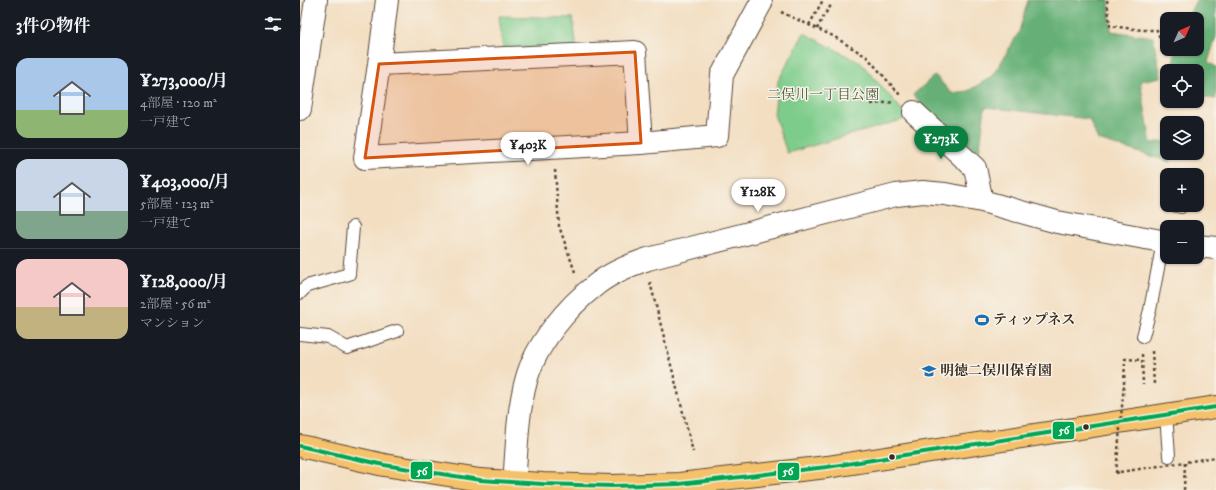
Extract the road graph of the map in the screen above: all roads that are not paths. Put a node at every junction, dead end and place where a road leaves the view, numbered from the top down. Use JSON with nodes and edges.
{"nodes":[{"id":1,"x":316,"y":0,"type":"edge"},
{"id":2,"x":387,"y":0,"type":"edge"},
{"id":3,"x":761,"y":3,"type":"edge"},
{"id":4,"x":379,"y":64,"type":"junction"},
{"id":5,"x":910,"y":106,"type":"road end"},
{"id":6,"x":300,"y":109,"type":"edge"},
{"id":7,"x":641,"y":143,"type":"junction"},
{"id":8,"x":982,"y":201,"type":"junction"},
{"id":9,"x":353,"y":227,"type":"dead end"},
{"id":10,"x":1160,"y":241,"type":"edge"},
{"id":11,"x":1204,"y":247,"type":"edge"},
{"id":12,"x":1216,"y":248,"type":"edge"},
{"id":13,"x":1160,"y":264,"type":"edge"},
{"id":14,"x":300,"y":293,"type":"edge"},
{"id":15,"x":397,"y":331,"type":"dead end"},
{"id":16,"x":300,"y":334,"type":"edge"},
{"id":17,"x":1143,"y":336,"type":"dead end"},
{"id":18,"x":1216,"y":407,"type":"edge"},
{"id":19,"x":1166,"y":414,"type":"junction"},
{"id":20,"x":300,"y":446,"type":"edge"},
{"id":21,"x":1169,"y":456,"type":"dead end"},
{"id":22,"x":514,"y":483,"type":"junction"}],
"edges":[{"from":1,"to":6,"type":"street"},
{"from":2,"to":4,"type":"street"},
{"from":3,"to":7,"type":"street"},
{"from":4,"to":7,"type":"street"},
{"from":4,"to":7,"type":"street"},
{"from":5,"to":8,"type":"street"},
{"from":8,"to":10,"type":"street"},
{"from":8,"to":22,"type":"street"},
{"from":9,"to":14,"type":"lane"},
{"from":11,"to":12,"type":"street"},
{"from":13,"to":17,"type":"lane"},
{"from":15,"to":16,"type":"lane"},
{"from":18,"to":19,"type":"main road"},
{"from":19,"to":21,"type":"lane"},
{"from":19,"to":22,"type":"main road"},
{"from":20,"to":22,"type":"main road"}]}
